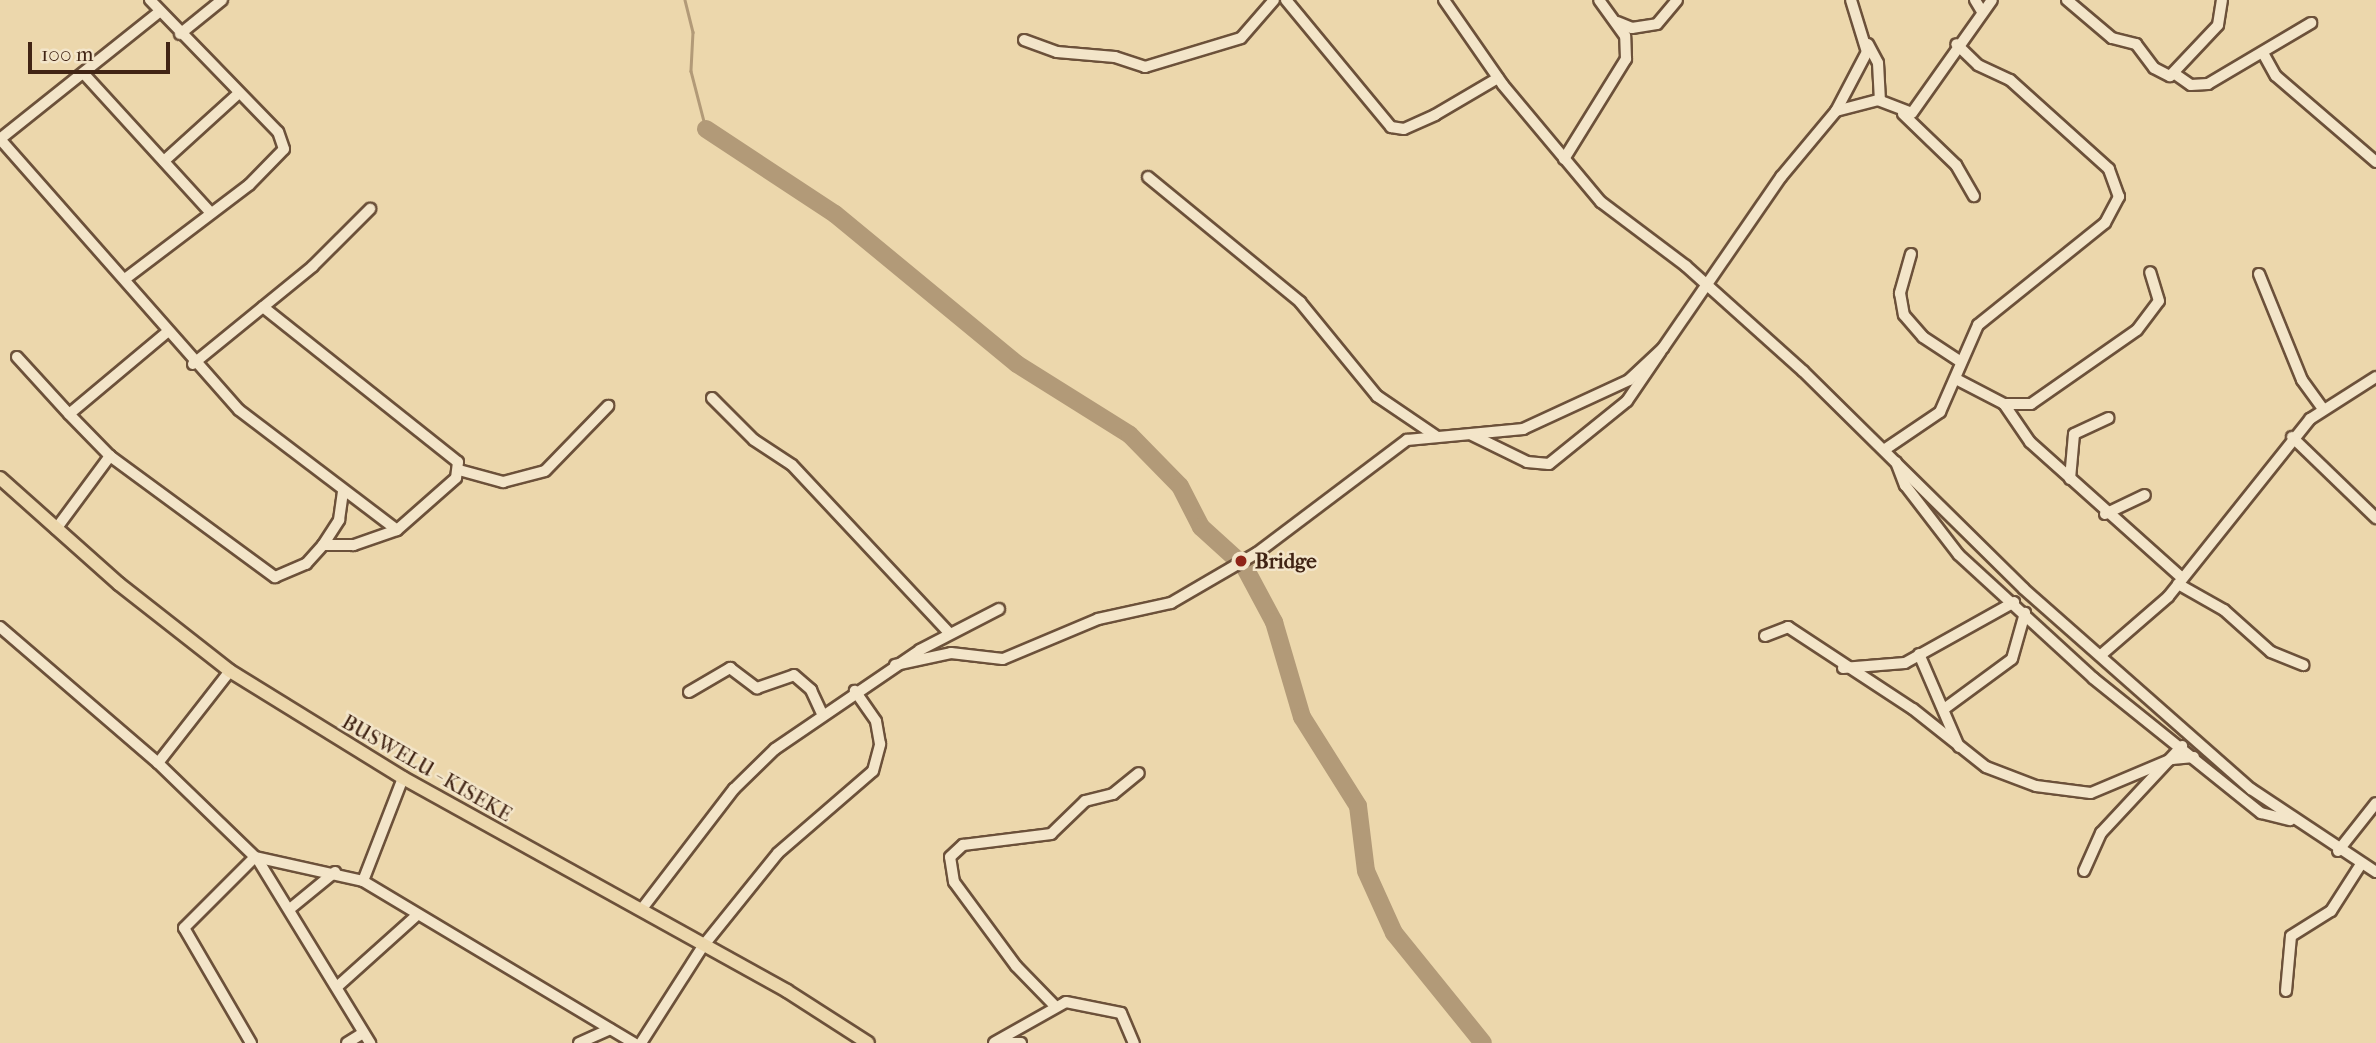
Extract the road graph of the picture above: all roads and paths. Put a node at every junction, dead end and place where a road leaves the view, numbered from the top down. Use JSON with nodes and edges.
{"nodes":[{"id":1,"x":149,"y":0,"type":"edge"},
{"id":2,"x":222,"y":0,"type":"edge"},
{"id":3,"x":1274,"y":0,"type":"edge"},
{"id":4,"x":1286,"y":0,"type":"edge"},
{"id":5,"x":1444,"y":0,"type":"edge"},
{"id":6,"x":1599,"y":0,"type":"edge"},
{"id":7,"x":1678,"y":0,"type":"edge"},
{"id":8,"x":1851,"y":0,"type":"edge"},
{"id":9,"x":1992,"y":0,"type":"edge"},
{"id":10,"x":2067,"y":0,"type":"edge"},
{"id":11,"x":2222,"y":0,"type":"edge"},
{"id":12,"x":1978,"y":5,"type":"edge"},
{"id":13,"x":159,"y":12,"type":"junction"},
{"id":14,"x":1617,"y":22,"type":"junction"},
{"id":15,"x":2311,"y":23,"type":"dead end"},
{"id":16,"x":180,"y":34,"type":"junction"},
{"id":17,"x":1024,"y":40,"type":"dead end"},
{"id":18,"x":1868,"y":43,"type":"junction"},
{"id":19,"x":1956,"y":44,"type":"junction"},
{"id":20,"x":2263,"y":53,"type":"junction"},
{"id":21,"x":2175,"y":74,"type":"junction"},
{"id":22,"x":85,"y":75,"type":"junction"},
{"id":23,"x":1499,"y":78,"type":"junction"},
{"id":24,"x":239,"y":93,"type":"junction"},
{"id":25,"x":1880,"y":100,"type":"junction"},
{"id":26,"x":1836,"y":111,"type":"junction"},
{"id":27,"x":1903,"y":114,"type":"junction"},
{"id":28,"x":0,"y":139,"type":"edge"},
{"id":29,"x":1564,"y":159,"type":"junction"},
{"id":30,"x":164,"y":161,"type":"junction"},
{"id":31,"x":2376,"y":162,"type":"edge"},
{"id":32,"x":1148,"y":177,"type":"dead end"},
{"id":33,"x":1974,"y":196,"type":"dead end"},
{"id":34,"x":370,"y":209,"type":"dead end"},
{"id":35,"x":211,"y":213,"type":"junction"},
{"id":36,"x":1911,"y":254,"type":"dead end"},
{"id":37,"x":2150,"y":272,"type":"dead end"},
{"id":38,"x":2259,"y":274,"type":"dead end"},
{"id":39,"x":125,"y":279,"type":"junction"},
{"id":40,"x":1708,"y":285,"type":"junction"},
{"id":41,"x":263,"y":307,"type":"junction"},
{"id":42,"x":166,"y":333,"type":"junction"},
{"id":43,"x":1663,"y":348,"type":"junction"},
{"id":44,"x":17,"y":357,"type":"dead end"},
{"id":45,"x":1961,"y":362,"type":"junction"},
{"id":46,"x":193,"y":364,"type":"junction"},
{"id":47,"x":2376,"y":377,"type":"edge"},
{"id":48,"x":1956,"y":379,"type":"junction"},
{"id":49,"x":712,"y":398,"type":"dead end"},
{"id":50,"x":2004,"y":404,"type":"junction"},
{"id":51,"x":608,"y":406,"type":"dead end"},
{"id":52,"x":2323,"y":409,"type":"junction"},
{"id":53,"x":69,"y":414,"type":"junction"},
{"id":54,"x":2109,"y":418,"type":"dead end"},
{"id":55,"x":1464,"y":433,"type":"junction"},
{"id":56,"x":1436,"y":436,"type":"junction"},
{"id":57,"x":2292,"y":437,"type":"junction"},
{"id":58,"x":1884,"y":450,"type":"junction"},
{"id":59,"x":110,"y":456,"type":"junction"},
{"id":60,"x":1896,"y":462,"type":"junction"},
{"id":61,"x":459,"y":470,"type":"junction"},
{"id":62,"x":0,"y":478,"type":"edge"},
{"id":63,"x":2070,"y":480,"type":"junction"},
{"id":64,"x":343,"y":492,"type":"junction"},
{"id":65,"x":2145,"y":495,"type":"dead end"},
{"id":66,"x":2105,"y":514,"type":"junction"},
{"id":67,"x":2376,"y":518,"type":"edge"},
{"id":68,"x":56,"y":529,"type":"junction"},
{"id":69,"x":397,"y":530,"type":"junction"},
{"id":70,"x":323,"y":545,"type":"junction"},
{"id":71,"x":2180,"y":581,"type":"junction"},
{"id":72,"x":2014,"y":602,"type":"junction"},
{"id":73,"x":999,"y":609,"type":"dead end"},
{"id":74,"x":2025,"y":613,"type":"junction"},
{"id":75,"x":0,"y":627,"type":"edge"},
{"id":76,"x":950,"y":634,"type":"junction"},
{"id":77,"x":1766,"y":636,"type":"dead end"},
{"id":78,"x":1919,"y":654,"type":"junction"},
{"id":79,"x":2101,"y":656,"type":"junction"},
{"id":80,"x":895,"y":665,"type":"junction"},
{"id":81,"x":2303,"y":665,"type":"dead end"},
{"id":82,"x":1843,"y":668,"type":"junction"},
{"id":83,"x":230,"y":671,"type":"junction"},
{"id":84,"x":855,"y":691,"type":"junction"},
{"id":85,"x":689,"y":692,"type":"dead end"},
{"id":86,"x":1944,"y":709,"type":"junction"},
{"id":87,"x":822,"y":714,"type":"junction"},
{"id":88,"x":2182,"y":746,"type":"junction"},
{"id":89,"x":1959,"y":748,"type":"junction"},
{"id":90,"x":2194,"y":757,"type":"junction"},
{"id":91,"x":2172,"y":759,"type":"junction"},
{"id":92,"x":158,"y":762,"type":"junction"},
{"id":93,"x":1139,"y":773,"type":"dead end"},
{"id":94,"x":403,"y":778,"type":"junction"},
{"id":95,"x":2376,"y":803,"type":"edge"},
{"id":96,"x":2290,"y":820,"type":"junction"},
{"id":97,"x":2337,"y":851,"type":"junction"},
{"id":98,"x":257,"y":859,"type":"junction"},
{"id":99,"x":2361,"y":864,"type":"junction"},
{"id":100,"x":2084,"y":871,"type":"dead end"},
{"id":101,"x":335,"y":872,"type":"junction"},
{"id":102,"x":2376,"y":872,"type":"edge"},
{"id":103,"x":363,"y":881,"type":"junction"},
{"id":104,"x":291,"y":908,"type":"junction"},
{"id":105,"x":640,"y":910,"type":"junction"},
{"id":106,"x":416,"y":916,"type":"junction"},
{"id":107,"x":703,"y":946,"type":"junction"},
{"id":108,"x":338,"y":986,"type":"junction"},
{"id":109,"x":2286,"y":992,"type":"dead end"},
{"id":110,"x":1054,"y":1004,"type":"junction"},
{"id":111,"x":610,"y":1029,"type":"junction"},
{"id":112,"x":363,"y":1033,"type":"junction"},
{"id":113,"x":866,"y":1042,"type":"edge"},
{"id":114,"x":251,"y":1043,"type":"edge"},
{"id":115,"x":347,"y":1043,"type":"edge"},
{"id":116,"x":370,"y":1043,"type":"edge"},
{"id":117,"x":579,"y":1043,"type":"edge"},
{"id":118,"x":634,"y":1043,"type":"edge"},
{"id":119,"x":641,"y":1043,"type":"edge"},
{"id":120,"x":994,"y":1043,"type":"edge"},
{"id":121,"x":1021,"y":1043,"type":"edge"},
{"id":122,"x":1134,"y":1043,"type":"edge"}],
"edges":[{"from":1,"to":13,"type":"street"},
{"from":2,"to":16,"type":"street"},
{"from":3,"to":17,"type":"street"},
{"from":4,"to":23,"type":"street"},
{"from":5,"to":23,"type":"street"},
{"from":6,"to":14,"type":"street"},
{"from":7,"to":14,"type":"street"},
{"from":8,"to":18,"type":"street"},
{"from":9,"to":12,"type":"street"},
{"from":10,"to":21,"type":"street"},
{"from":11,"to":21,"type":"street"},
{"from":12,"to":19,"type":"street"},
{"from":13,"to":16,"type":"street"},
{"from":13,"to":22,"type":"street"},
{"from":14,"to":29,"type":"street"},
{"from":15,"to":20,"type":"street"},
{"from":16,"to":24,"type":"street"},
{"from":18,"to":25,"type":"street"},
{"from":18,"to":26,"type":"street"},
{"from":19,"to":27,"type":"street"},
{"from":19,"to":45,"type":"street"},
{"from":20,"to":21,"type":"street"},
{"from":20,"to":31,"type":"street"},
{"from":22,"to":28,"type":"street"},
{"from":22,"to":30,"type":"street"},
{"from":23,"to":29,"type":"street"},
{"from":24,"to":30,"type":"street"},
{"from":24,"to":35,"type":"street"},
{"from":25,"to":26,"type":"street"},
{"from":25,"to":27,"type":"street"},
{"from":26,"to":40,"type":"street"},
{"from":27,"to":33,"type":"street"},
{"from":28,"to":39,"type":"street"},
{"from":29,"to":40,"type":"street"},
{"from":30,"to":35,"type":"street"},
{"from":32,"to":56,"type":"street"},
{"from":34,"to":41,"type":"street"},
{"from":35,"to":39,"type":"street"},
{"from":36,"to":45,"type":"street"},
{"from":37,"to":50,"type":"street"},
{"from":38,"to":52,"type":"street"},
{"from":39,"to":42,"type":"street"},
{"from":40,"to":43,"type":"street"},
{"from":40,"to":58,"type":"street"},
{"from":41,"to":46,"type":"street"},
{"from":41,"to":61,"type":"street"},
{"from":42,"to":46,"type":"street"},
{"from":42,"to":53,"type":"street"},
{"from":43,"to":55,"type":"street"},
{"from":43,"to":55,"type":"street"},
{"from":44,"to":53,"type":"street"},
{"from":45,"to":48,"type":"street"},
{"from":46,"to":64,"type":"street"},
{"from":47,"to":52,"type":"street"},
{"from":48,"to":50,"type":"street"},
{"from":48,"to":58,"type":"street"},
{"from":49,"to":76,"type":"street"},
{"from":50,"to":63,"type":"street"},
{"from":51,"to":61,"type":"street"},
{"from":52,"to":57,"type":"street"},
{"from":53,"to":59,"type":"street"},
{"from":54,"to":63,"type":"street"},
{"from":55,"to":56,"type":"street"},
{"from":56,"to":80,"type":"street"},
{"from":57,"to":67,"type":"street"},
{"from":57,"to":71,"type":"street"},
{"from":58,"to":60,"type":"street"},
{"from":59,"to":68,"type":"street"},
{"from":59,"to":70,"type":"street"},
{"from":60,"to":72,"type":"street"},
{"from":60,"to":79,"type":"street"},
{"from":61,"to":69,"type":"street"},
{"from":62,"to":68,"type":"main road","name":"BUSWELU - KISEKE"},
{"from":63,"to":66,"type":"street"},
{"from":64,"to":69,"type":"street"},
{"from":64,"to":70,"type":"street"},
{"from":65,"to":66,"type":"street"},
{"from":66,"to":71,"type":"street"},
{"from":68,"to":83,"type":"main road","name":"BUSWELU - KISEKE"},
{"from":69,"to":70,"type":"street"},
{"from":71,"to":79,"type":"street"},
{"from":71,"to":81,"type":"street"},
{"from":72,"to":74,"type":"street"},
{"from":72,"to":78,"type":"street"},
{"from":73,"to":76,"type":"street"},
{"from":74,"to":86,"type":"street"},
{"from":74,"to":88,"type":"street"},
{"from":75,"to":92,"type":"street"},
{"from":76,"to":80,"type":"street"},
{"from":77,"to":82,"type":"street"},
{"from":78,"to":82,"type":"street"},
{"from":78,"to":86,"type":"street"},
{"from":79,"to":96,"type":"street"},
{"from":80,"to":84,"type":"street"},
{"from":82,"to":89,"type":"street"},
{"from":83,"to":92,"type":"street"},
{"from":83,"to":94,"type":"main road","name":"BUSWELU - KISEKE"},
{"from":84,"to":87,"type":"street"},
{"from":84,"to":107,"type":"street"},
{"from":85,"to":87,"type":"street"},
{"from":86,"to":89,"type":"street"},
{"from":87,"to":105,"type":"street"},
{"from":88,"to":90,"type":"street"},
{"from":88,"to":91,"type":"street"},
{"from":89,"to":91,"type":"street"},
{"from":90,"to":91,"type":"street"},
{"from":90,"to":96,"type":"street"},
{"from":91,"to":100,"type":"street"},
{"from":92,"to":98,"type":"street"},
{"from":93,"to":110,"type":"street"},
{"from":94,"to":103,"type":"street"},
{"from":94,"to":105,"type":"main road","name":"BUSWELU - KISEKE"},
{"from":95,"to":97,"type":"street"},
{"from":96,"to":97,"type":"street"},
{"from":97,"to":99,"type":"street"},
{"from":98,"to":101,"type":"street"},
{"from":98,"to":104,"type":"street"},
{"from":98,"to":114,"type":"street"},
{"from":99,"to":102,"type":"street"},
{"from":99,"to":109,"type":"street"},
{"from":101,"to":103,"type":"street"},
{"from":101,"to":104,"type":"street"},
{"from":103,"to":106,"type":"street"},
{"from":104,"to":108,"type":"street"},
{"from":105,"to":107,"type":"main road","name":"BUSWELU - KISEKE"},
{"from":106,"to":108,"type":"street"},
{"from":106,"to":111,"type":"street"},
{"from":107,"to":113,"type":"main road","name":"BUSWELU - KISEKE"},
{"from":107,"to":119,"type":"street"},
{"from":108,"to":112,"type":"street"},
{"from":110,"to":120,"type":"street"},
{"from":110,"to":122,"type":"street"},
{"from":111,"to":117,"type":"street"},
{"from":111,"to":118,"type":"street"},
{"from":112,"to":115,"type":"street"},
{"from":112,"to":116,"type":"street"},
{"from":120,"to":121,"type":"street"}]}
